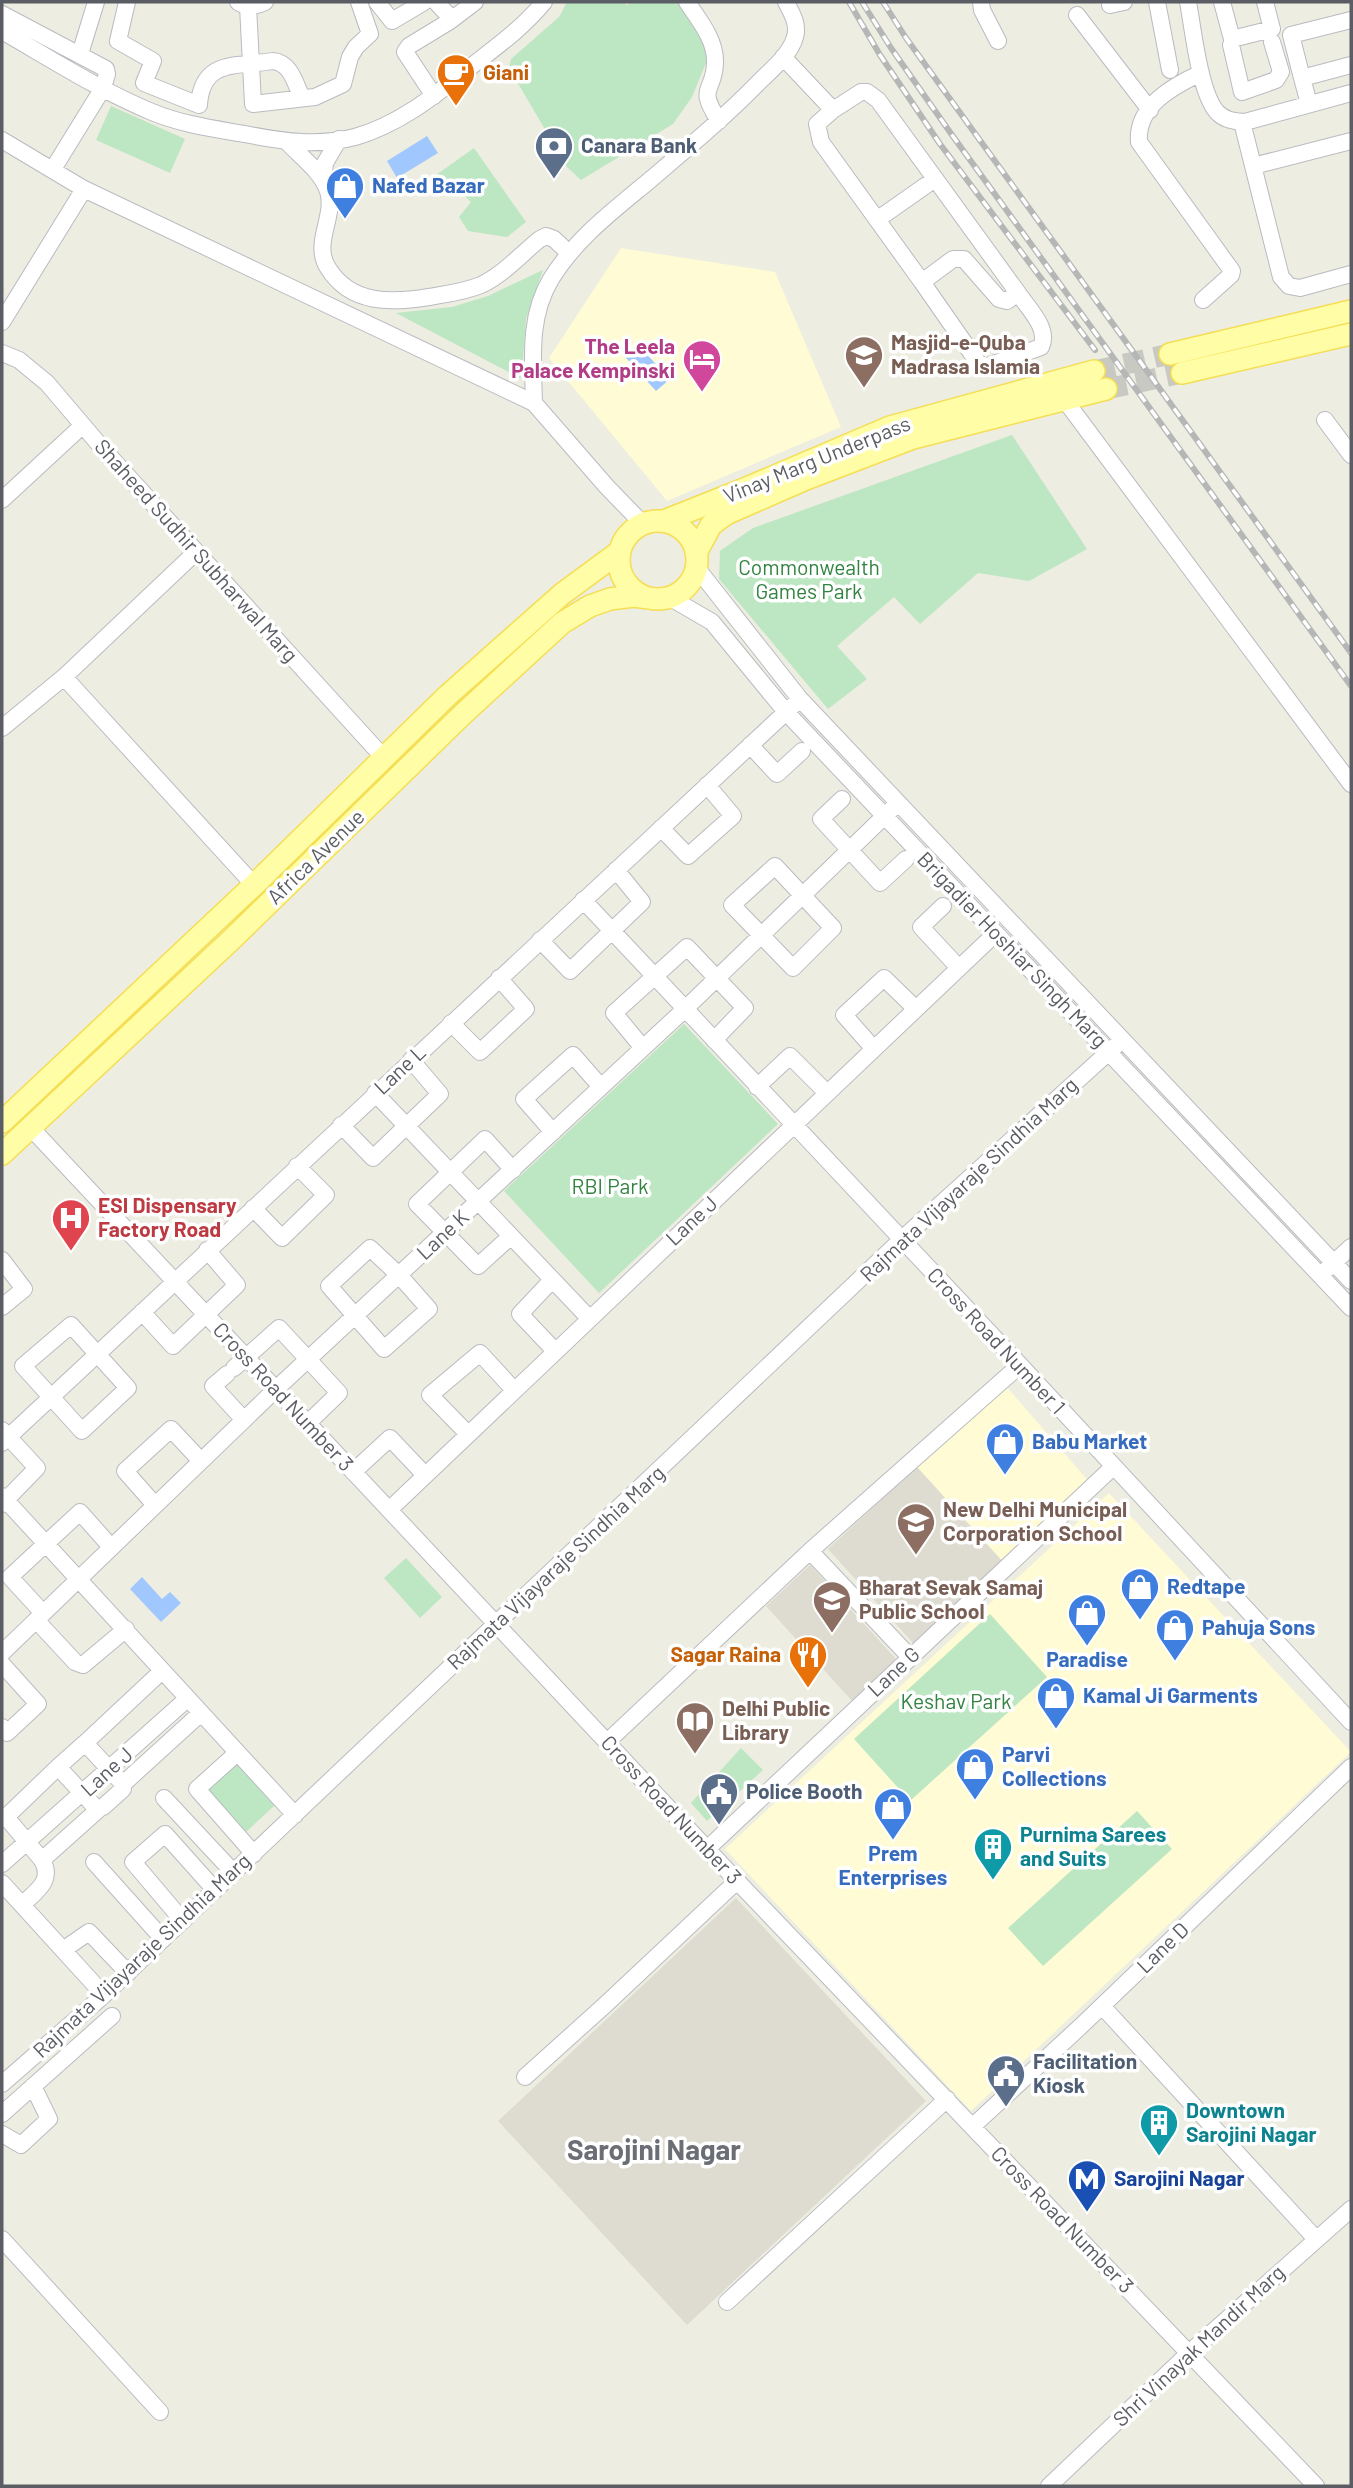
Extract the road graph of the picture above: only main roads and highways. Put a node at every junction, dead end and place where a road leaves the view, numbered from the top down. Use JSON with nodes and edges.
{"nodes":[{"id":1,"x":1351,"y":311,"type":"edge"},
{"id":2,"x":1351,"y":334,"type":"edge"},
{"id":3,"x":1170,"y":354,"type":"tunnel mouth"},
{"id":4,"x":1094,"y":371,"type":"tunnel mouth"},
{"id":5,"x":1182,"y":373,"type":"tunnel mouth"},
{"id":6,"x":1106,"y":389,"type":"tunnel mouth"},
{"id":7,"x":664,"y":521,"type":"junction"},
{"id":8,"x":619,"y":552,"type":"junction"},
{"id":9,"x":696,"y":561,"type":"junction"},
{"id":10,"x":659,"y":598,"type":"junction"},
{"id":11,"x":2,"y":1122,"type":"edge"},
{"id":12,"x":2,"y":1154,"type":"edge"}],
"edges":[{"from":1,"to":3,"type":"main road"},
{"from":2,"to":5,"type":"main road"},
{"from":4,"to":7,"type":"main road","name":"Vinay Marg Underpass"},
{"from":6,"to":9,"type":"main road","name":"Vinay Marg Underpass"},
{"from":7,"to":8,"type":"main road"},
{"from":7,"to":9,"type":"main road"},
{"from":8,"to":10,"type":"main road"},
{"from":8,"to":11,"type":"main road","name":"Africa Avenue"},
{"from":9,"to":10,"type":"main road"},
{"from":10,"to":12,"type":"main road","name":"Africa Avenue"}]}
